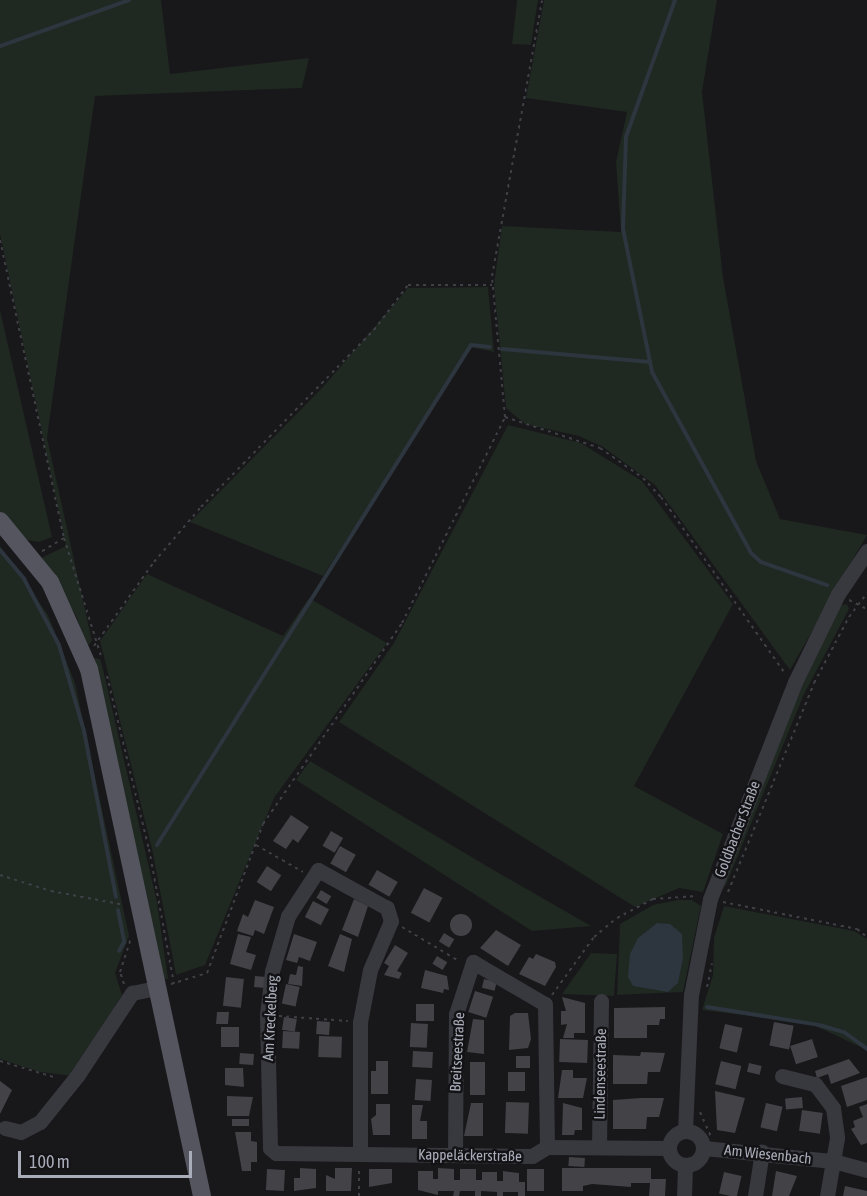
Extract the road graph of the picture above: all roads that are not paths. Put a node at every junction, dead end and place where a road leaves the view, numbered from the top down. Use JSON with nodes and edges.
{"nodes":[{"id":1,"x":0,"y":521,"type":"edge"},
{"id":2,"x":867,"y":551,"type":"edge"},
{"id":3,"x":156,"y":988,"type":"junction"},
{"id":4,"x":601,"y":1001,"type":"dead end"},
{"id":5,"x":782,"y":1076,"type":"dead end"},
{"id":6,"x":5,"y":1128,"type":"dead end"},
{"id":7,"x":685,"y":1131,"type":"junction"},
{"id":8,"x":547,"y":1147,"type":"junction"},
{"id":9,"x":599,"y":1147,"type":"junction"},
{"id":10,"x":270,"y":1148,"type":"joint"},
{"id":11,"x":669,"y":1148,"type":"junction"},
{"id":12,"x":708,"y":1148,"type":"junction"},
{"id":13,"x":762,"y":1152,"type":"junction"},
{"id":14,"x":360,"y":1154,"type":"junction"},
{"id":15,"x":455,"y":1155,"type":"junction"},
{"id":16,"x":833,"y":1161,"type":"junction"},
{"id":17,"x":685,"y":1166,"type":"junction"},
{"id":18,"x":867,"y":1170,"type":"edge"},
{"id":19,"x":202,"y":1196,"type":"edge"},
{"id":20,"x":684,"y":1196,"type":"edge"},
{"id":21,"x":755,"y":1196,"type":"edge"},
{"id":22,"x":827,"y":1196,"type":"edge"}],
"edges":[{"from":1,"to":3,"type":"main road"},
{"from":2,"to":7,"type":"street","name":"Goldbacher Straße"},
{"from":3,"to":6,"type":"street"},
{"from":3,"to":19,"type":"main road"},
{"from":4,"to":9,"type":"street","name":"Lindenseestraße"},
{"from":5,"to":16,"type":"street","name":"Am Wiesenbach"},
{"from":7,"to":11,"type":"street"},
{"from":7,"to":12,"type":"street"},
{"from":8,"to":9,"type":"street","name":"Kappeläckerstraße"},
{"from":8,"to":15,"type":"street","name":"Kappeläckerstraße"},
{"from":8,"to":15,"type":"street","name":"Breitseestraße"},
{"from":9,"to":11,"type":"street","name":"Kappeläckerstraße"},
{"from":10,"to":14,"type":"street","name":"Kappeläckerstraße"},
{"from":10,"to":14,"type":"street","name":"Am Kreckelberg"},
{"from":11,"to":17,"type":"street"},
{"from":12,"to":13,"type":"street","name":"Am Wiesenbach"},
{"from":12,"to":17,"type":"street"},
{"from":13,"to":16,"type":"street","name":"Am Wiesenbach"},
{"from":13,"to":21,"type":"street"},
{"from":14,"to":15,"type":"street","name":"Kappeläckerstraße"},
{"from":16,"to":18,"type":"street","name":"Am Wiesenbach"},
{"from":16,"to":22,"type":"street"},
{"from":17,"to":20,"type":"street"}]}
